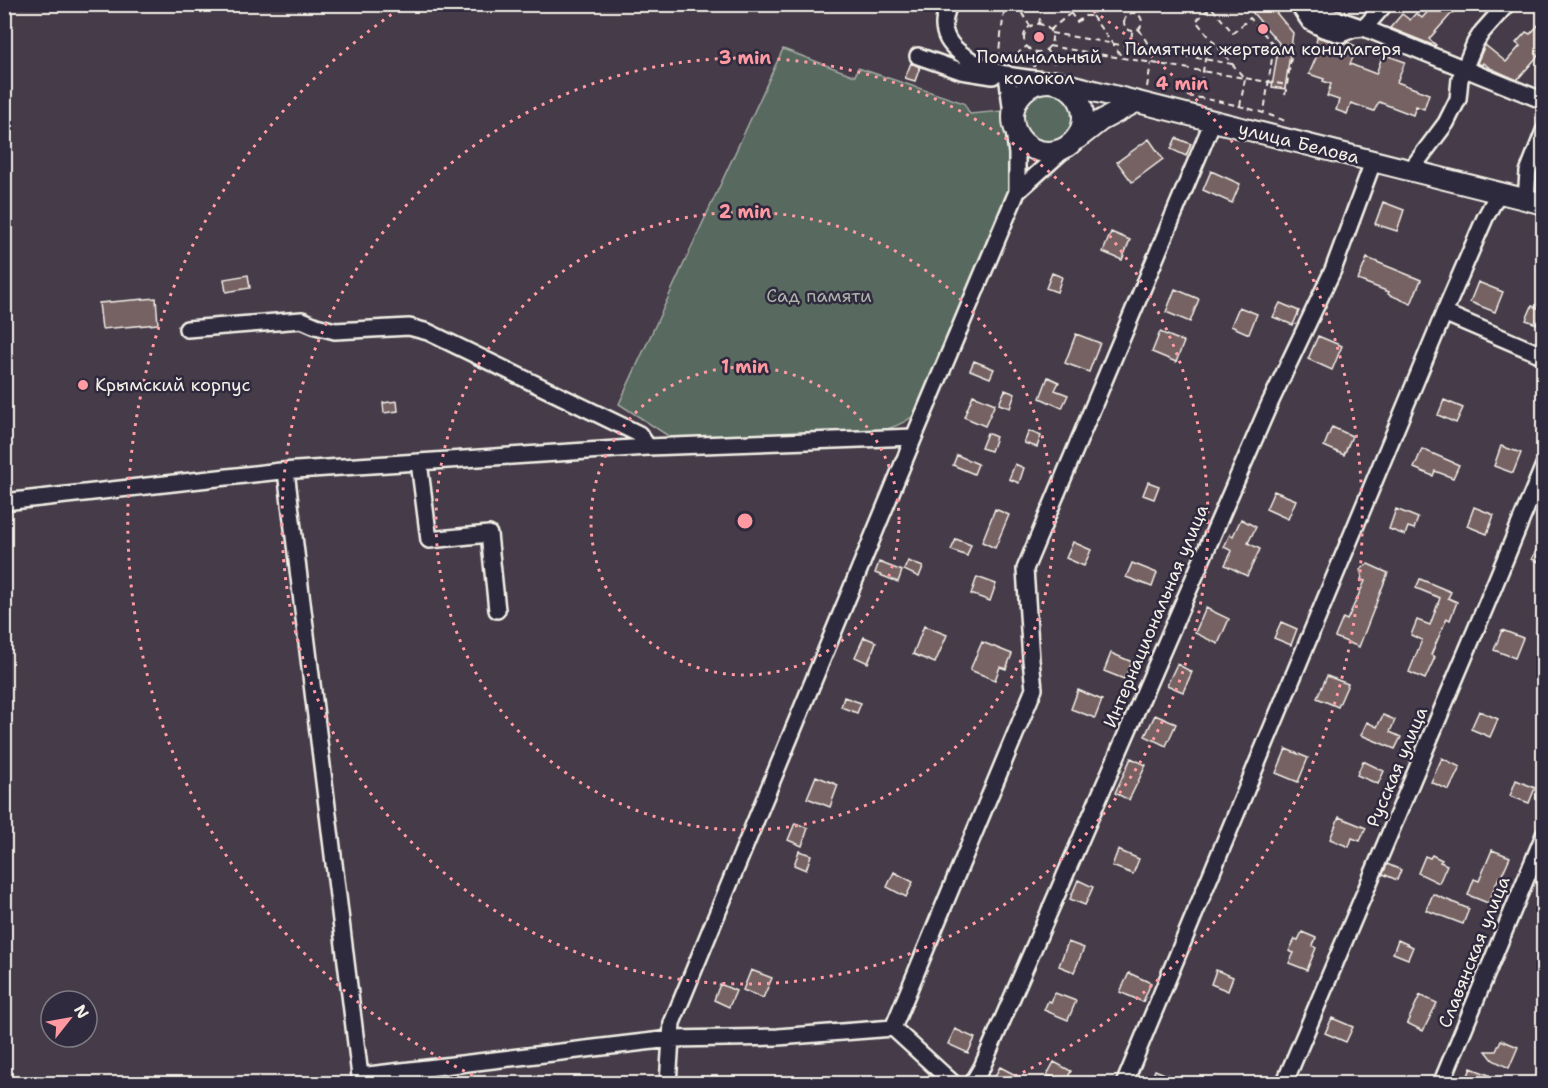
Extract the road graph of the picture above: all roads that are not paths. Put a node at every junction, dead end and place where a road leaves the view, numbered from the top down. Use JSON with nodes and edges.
{"nodes":[{"id":1,"x":949,"y":4,"type":"edge"},
{"id":2,"x":1384,"y":4,"type":"edge"},
{"id":3,"x":1507,"y":4,"type":"edge"},
{"id":4,"x":1298,"y":5,"type":"edge"},
{"id":5,"x":1364,"y":28,"type":"junction"},
{"id":6,"x":918,"y":56,"type":"dead end"},
{"id":7,"x":1463,"y":69,"type":"junction"},
{"id":8,"x":1003,"y":71,"type":"junction"},
{"id":9,"x":1055,"y":74,"type":"junction"},
{"id":10,"x":1141,"y":96,"type":"junction"},
{"id":11,"x":1544,"y":101,"type":"edge"},
{"id":12,"x":1213,"y":122,"type":"junction"},
{"id":13,"x":1014,"y":125,"type":"junction"},
{"id":14,"x":1544,"y":131,"type":"edge"},
{"id":15,"x":1068,"y":146,"type":"junction"},
{"id":16,"x":1372,"y":162,"type":"junction"},
{"id":17,"x":1410,"y":171,"type":"junction"},
{"id":18,"x":1017,"y":192,"type":"junction"},
{"id":19,"x":1498,"y":194,"type":"junction"},
{"id":20,"x":1535,"y":202,"type":"edge"},
{"id":21,"x":1444,"y":313,"type":"junction"},
{"id":22,"x":187,"y":329,"type":"dead end"},
{"id":23,"x":1544,"y":356,"type":"edge"},
{"id":24,"x":914,"y":437,"type":"junction"},
{"id":25,"x":648,"y":447,"type":"junction"},
{"id":26,"x":419,"y":462,"type":"junction"},
{"id":27,"x":1544,"y":465,"type":"edge"},
{"id":28,"x":286,"y":471,"type":"junction"},
{"id":29,"x":4,"y":502,"type":"edge"},
{"id":30,"x":497,"y":610,"type":"dead end"},
{"id":31,"x":1544,"y":835,"type":"edge"},
{"id":32,"x":893,"y":1028,"type":"junction"},
{"id":33,"x":670,"y":1039,"type":"junction"},
{"id":34,"x":668,"y":1083,"type":"edge"},
{"id":35,"x":954,"y":1083,"type":"edge"},
{"id":36,"x":972,"y":1083,"type":"edge"},
{"id":37,"x":1124,"y":1083,"type":"edge"},
{"id":38,"x":1284,"y":1083,"type":"edge"},
{"id":39,"x":1441,"y":1083,"type":"edge"}],
"edges":[{"from":1,"to":8,"type":"street"},
{"from":2,"to":5,"type":"street"},
{"from":3,"to":7,"type":"street"},
{"from":4,"to":5,"type":"street"},
{"from":5,"to":7,"type":"street"},
{"from":6,"to":8,"type":"street"},
{"from":7,"to":11,"type":"street"},
{"from":7,"to":17,"type":"street"},
{"from":8,"to":9,"type":"street"},
{"from":8,"to":13,"type":"street"},
{"from":9,"to":10,"type":"main road","name":"улица Белова"},
{"from":9,"to":13,"type":"main road"},
{"from":9,"to":15,"type":"main road"},
{"from":10,"to":12,"type":"main road","name":"улица Белова"},
{"from":10,"to":15,"type":"main road"},
{"from":12,"to":16,"type":"main road","name":"улица Белова"},
{"from":12,"to":32,"type":"street"},
{"from":13,"to":15,"type":"main road"},
{"from":13,"to":18,"type":"street"},
{"from":14,"to":20,"type":"street"},
{"from":15,"to":18,"type":"street"},
{"from":16,"to":17,"type":"main road","name":"улица Белова"},
{"from":16,"to":36,"type":"street","name":"Интернациональная улица"},
{"from":17,"to":19,"type":"main road","name":"улица Белова"},
{"from":18,"to":24,"type":"street"},
{"from":19,"to":20,"type":"main road","name":"улица Белова"},
{"from":19,"to":21,"type":"street"},
{"from":21,"to":23,"type":"street"},
{"from":21,"to":37,"type":"street"},
{"from":22,"to":25,"type":"street"},
{"from":24,"to":25,"type":"street"},
{"from":24,"to":33,"type":"street"},
{"from":25,"to":26,"type":"street"},
{"from":26,"to":28,"type":"street"},
{"from":26,"to":30,"type":"street"},
{"from":27,"to":38,"type":"street","name":"Русская улица"},
{"from":28,"to":29,"type":"street"},
{"from":28,"to":33,"type":"street"},
{"from":31,"to":39,"type":"street","name":"Славянская улица"},
{"from":32,"to":33,"type":"street"},
{"from":32,"to":35,"type":"street"},
{"from":33,"to":34,"type":"street"}]}
